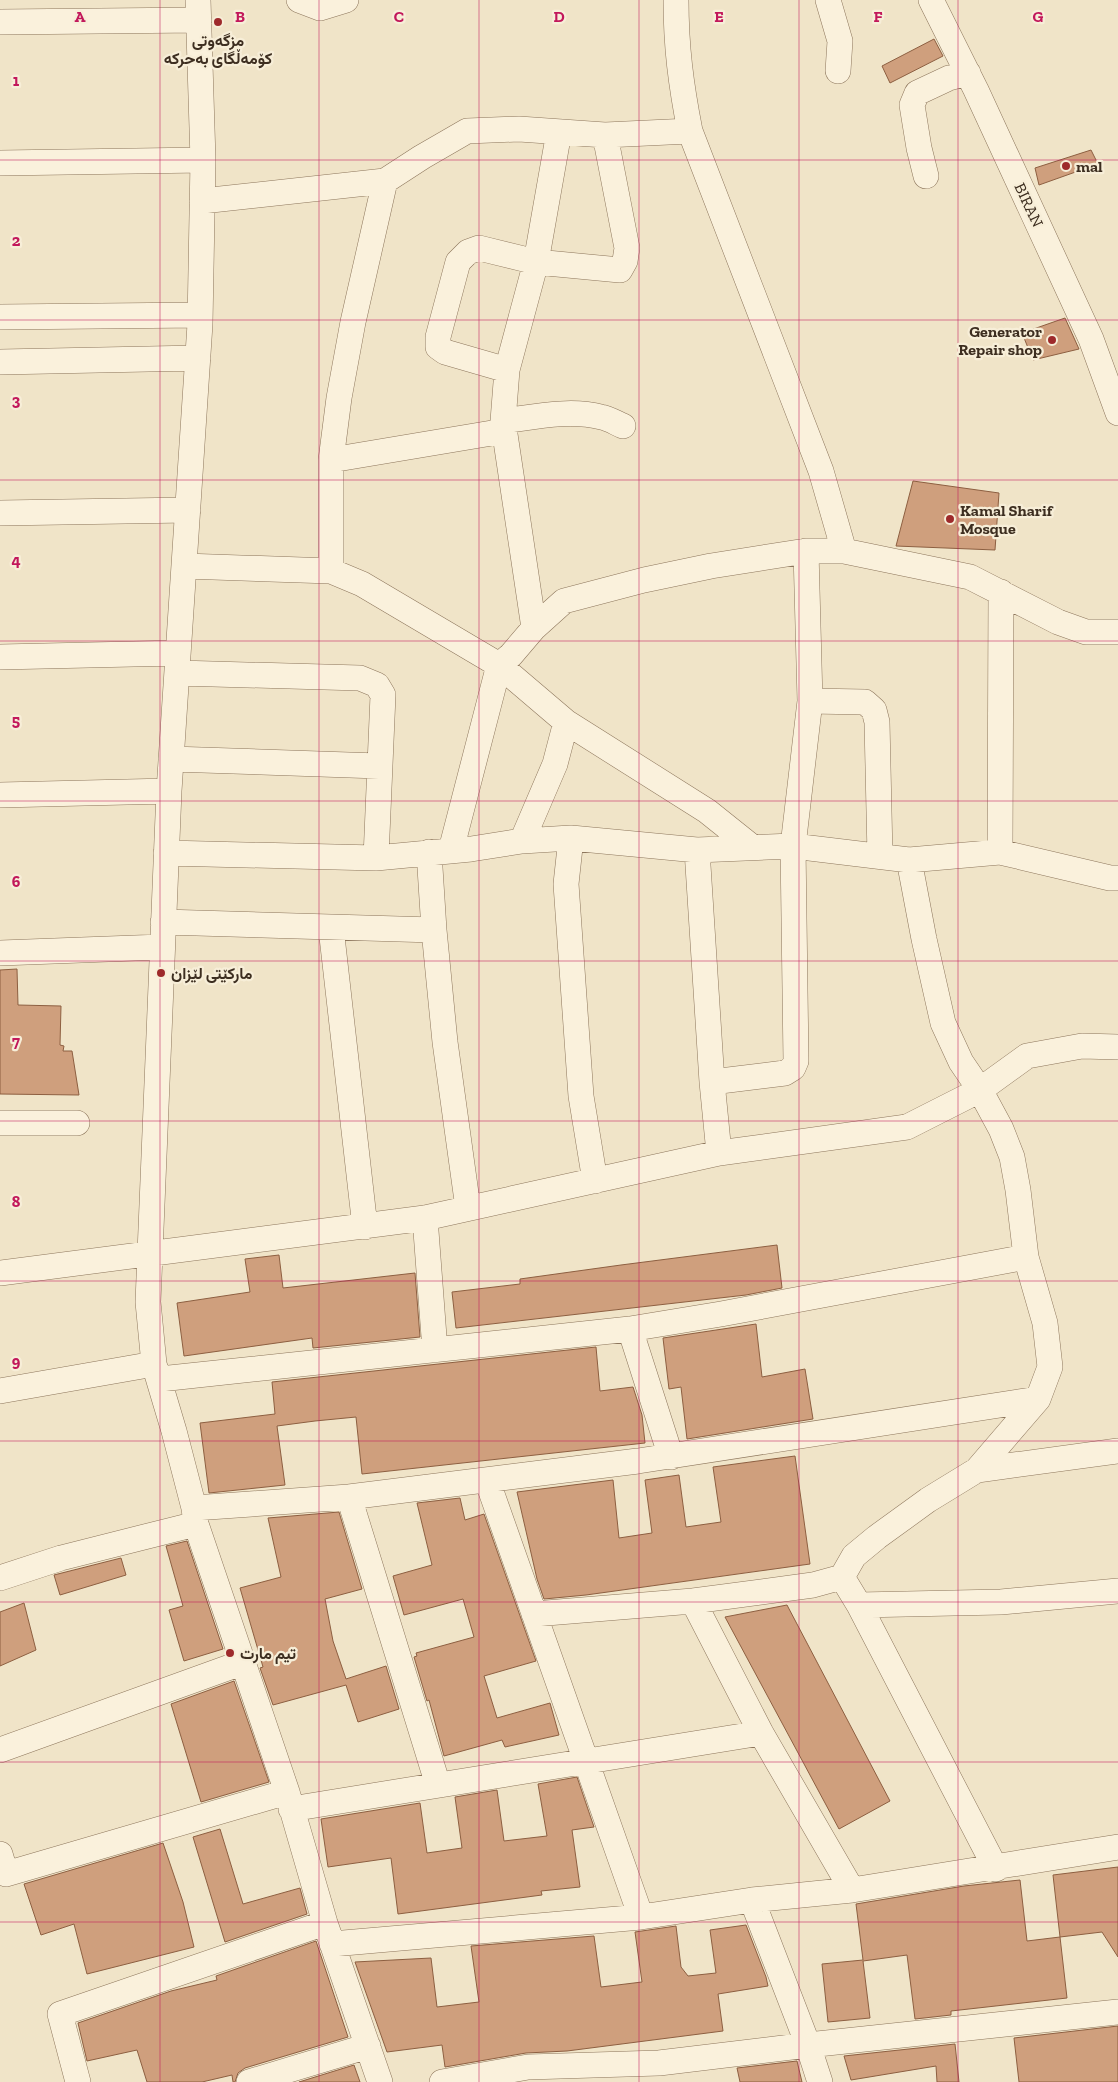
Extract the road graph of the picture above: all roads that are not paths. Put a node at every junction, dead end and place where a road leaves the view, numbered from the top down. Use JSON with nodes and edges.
{"nodes":[{"id":1,"x":299,"y":0,"type":"edge"},
{"id":2,"x":346,"y":0,"type":"edge"},
{"id":3,"x":676,"y":0,"type":"edge"},
{"id":4,"x":828,"y":0,"type":"edge"},
{"id":5,"x":931,"y":0,"type":"edge"},
{"id":6,"x":198,"y":10,"type":"edge"},
{"id":7,"x":0,"y":22,"type":"edge"},
{"id":8,"x":838,"y":72,"type":"dead end"},
{"id":9,"x":968,"y":72,"type":"junction"},
{"id":10,"x":690,"y":131,"type":"junction"},
{"id":11,"x":559,"y":132,"type":"junction"},
{"id":12,"x":605,"y":134,"type":"junction"},
{"id":13,"x":203,"y":160,"type":"junction"},
{"id":14,"x":0,"y":163,"type":"edge"},
{"id":15,"x":926,"y":176,"type":"dead end"},
{"id":16,"x":385,"y":181,"type":"junction"},
{"id":17,"x":202,"y":202,"type":"junction"},
{"id":18,"x":536,"y":262,"type":"junction"},
{"id":19,"x":200,"y":315,"type":"junction"},
{"id":20,"x":0,"y":317,"type":"edge"},
{"id":21,"x":198,"y":358,"type":"junction"},
{"id":22,"x":0,"y":362,"type":"edge"},
{"id":23,"x":508,"y":370,"type":"junction"},
{"id":24,"x":1118,"y":414,"type":"edge"},
{"id":25,"x":504,"y":426,"type":"junction"},
{"id":26,"x":623,"y":426,"type":"dead end"},
{"id":27,"x":331,"y":460,"type":"junction"},
{"id":28,"x":188,"y":510,"type":"junction"},
{"id":29,"x":0,"y":513,"type":"edge"},
{"id":30,"x":806,"y":550,"type":"junction"},
{"id":31,"x":844,"y":551,"type":"junction"},
{"id":32,"x":184,"y":566,"type":"junction"},
{"id":33,"x":331,"y":571,"type":"junction"},
{"id":34,"x":1001,"y":592,"type":"junction"},
{"id":35,"x":534,"y":628,"type":"junction"},
{"id":36,"x":1118,"y":632,"type":"edge"},
{"id":37,"x":0,"y":657,"type":"edge"},
{"id":38,"x":178,"y":663,"type":"junction"},
{"id":39,"x":499,"y":665,"type":"junction"},
{"id":40,"x":810,"y":701,"type":"junction"},
{"id":41,"x":566,"y":722,"type":"junction"},
{"id":42,"x":171,"y":759,"type":"junction"},
{"id":43,"x":379,"y":766,"type":"junction"},
{"id":44,"x":169,"y":791,"type":"junction"},
{"id":45,"x":0,"y":795,"type":"edge"},
{"id":46,"x":571,"y":838,"type":"junction"},
{"id":47,"x":522,"y":841,"type":"junction"},
{"id":48,"x":793,"y":846,"type":"junction"},
{"id":49,"x":752,"y":848,"type":"junction"},
{"id":50,"x":698,"y":850,"type":"junction"},
{"id":51,"x":440,"y":851,"type":"junction"},
{"id":52,"x":1000,"y":852,"type":"junction"},
{"id":53,"x":166,"y":853,"type":"junction"},
{"id":54,"x":880,"y":856,"type":"junction"},
{"id":55,"x":376,"y":858,"type":"junction"},
{"id":56,"x":909,"y":860,"type":"junction"},
{"id":57,"x":1118,"y":878,"type":"edge"},
{"id":58,"x":331,"y":928,"type":"junction"},
{"id":59,"x":434,"y":930,"type":"junction"},
{"id":60,"x":162,"y":934,"type":"junction"},
{"id":61,"x":0,"y":953,"type":"edge"},
{"id":62,"x":1118,"y":1047,"type":"edge"},
{"id":63,"x":712,"y":1082,"type":"junction"},
{"id":64,"x":980,"y":1090,"type":"junction"},
{"id":65,"x":0,"y":1123,"type":"edge"},
{"id":66,"x":77,"y":1123,"type":"dead end"},
{"id":67,"x":719,"y":1153,"type":"junction"},
{"id":68,"x":594,"y":1181,"type":"junction"},
{"id":69,"x":468,"y":1208,"type":"junction"},
{"id":70,"x":425,"y":1218,"type":"junction"},
{"id":71,"x":365,"y":1227,"type":"junction"},
{"id":72,"x":149,"y":1254,"type":"junction"},
{"id":73,"x":1026,"y":1257,"type":"junction"},
{"id":74,"x":0,"y":1273,"type":"edge"},
{"id":75,"x":630,"y":1329,"type":"junction"},
{"id":76,"x":435,"y":1350,"type":"junction"},
{"id":77,"x":157,"y":1372,"type":"junction"},
{"id":78,"x":0,"y":1391,"type":"edge"},
{"id":79,"x":1038,"y":1400,"type":"junction"},
{"id":80,"x":1118,"y":1451,"type":"edge"},
{"id":81,"x":671,"y":1457,"type":"junction"},
{"id":82,"x":977,"y":1470,"type":"junction"},
{"id":83,"x":487,"y":1480,"type":"junction"},
{"id":84,"x":349,"y":1497,"type":"junction"},
{"id":85,"x":195,"y":1516,"type":"junction"},
{"id":86,"x":842,"y":1576,"type":"junction"},
{"id":87,"x":0,"y":1578,"type":"edge"},
{"id":88,"x":1118,"y":1591,"type":"edge"},
{"id":89,"x":693,"y":1601,"type":"junction"},
{"id":90,"x":859,"y":1605,"type":"junction"},
{"id":91,"x":534,"y":1614,"type":"junction"},
{"id":92,"x":244,"y":1662,"type":"junction"},
{"id":93,"x":761,"y":1733,"type":"junction"},
{"id":94,"x":0,"y":1750,"type":"edge"},
{"id":95,"x":586,"y":1761,"type":"junction"},
{"id":96,"x":438,"y":1785,"type":"junction"},
{"id":97,"x":289,"y":1800,"type":"junction"},
{"id":98,"x":1118,"y":1847,"type":"edge"},
{"id":99,"x":0,"y":1854,"type":"edge"},
{"id":100,"x":996,"y":1869,"type":"junction"},
{"id":101,"x":852,"y":1890,"type":"junction"},
{"id":102,"x":752,"y":1900,"type":"junction"},
{"id":103,"x":641,"y":1917,"type":"junction"},
{"id":104,"x":329,"y":1934,"type":"junction"},
{"id":105,"x":1118,"y":2012,"type":"edge"},
{"id":106,"x":808,"y":2045,"type":"junction"},
{"id":107,"x":368,"y":2046,"type":"junction"},
{"id":108,"x":662,"y":2072,"type":"edge"},
{"id":109,"x":531,"y":2074,"type":"edge"},
{"id":110,"x":78,"y":2082,"type":"edge"},
{"id":111,"x":249,"y":2082,"type":"edge"},
{"id":112,"x":380,"y":2082,"type":"edge"},
{"id":113,"x":442,"y":2082,"type":"edge"},
{"id":114,"x":820,"y":2082,"type":"edge"}],
"edges":[{"from":1,"to":2,"type":"street"},
{"from":3,"to":10,"type":"street"},
{"from":4,"to":8,"type":"street"},
{"from":5,"to":9,"type":"street","name":"BIRAN"},
{"from":6,"to":7,"type":"street"},
{"from":6,"to":13,"type":"street"},
{"from":9,"to":15,"type":"street"},
{"from":9,"to":24,"type":"street","name":"BIRAN"},
{"from":10,"to":12,"type":"street"},
{"from":10,"to":31,"type":"street"},
{"from":11,"to":12,"type":"street"},
{"from":11,"to":16,"type":"street"},
{"from":11,"to":18,"type":"street"},
{"from":12,"to":18,"type":"street"},
{"from":13,"to":14,"type":"street"},
{"from":13,"to":17,"type":"street"},
{"from":16,"to":17,"type":"street"},
{"from":16,"to":27,"type":"street"},
{"from":17,"to":19,"type":"street"},
{"from":18,"to":23,"type":"street"},
{"from":18,"to":23,"type":"street"},
{"from":19,"to":20,"type":"street"},
{"from":19,"to":21,"type":"street"},
{"from":21,"to":22,"type":"street"},
{"from":21,"to":28,"type":"street"},
{"from":23,"to":25,"type":"street"},
{"from":25,"to":26,"type":"street"},
{"from":25,"to":27,"type":"street"},
{"from":25,"to":35,"type":"street"},
{"from":27,"to":33,"type":"street"},
{"from":28,"to":29,"type":"street"},
{"from":28,"to":32,"type":"street"},
{"from":30,"to":31,"type":"street"},
{"from":30,"to":35,"type":"street"},
{"from":30,"to":40,"type":"street"},
{"from":31,"to":34,"type":"street"},
{"from":32,"to":33,"type":"street"},
{"from":32,"to":38,"type":"street"},
{"from":33,"to":39,"type":"street"},
{"from":34,"to":36,"type":"street"},
{"from":34,"to":52,"type":"street"},
{"from":35,"to":39,"type":"street"},
{"from":37,"to":38,"type":"street"},
{"from":38,"to":42,"type":"street"},
{"from":38,"to":43,"type":"street"},
{"from":39,"to":41,"type":"street"},
{"from":39,"to":51,"type":"street"},
{"from":40,"to":48,"type":"street"},
{"from":40,"to":54,"type":"street"},
{"from":41,"to":47,"type":"street"},
{"from":41,"to":49,"type":"street"},
{"from":42,"to":43,"type":"street"},
{"from":42,"to":44,"type":"street"},
{"from":43,"to":55,"type":"street"},
{"from":44,"to":45,"type":"street"},
{"from":44,"to":53,"type":"street"},
{"from":46,"to":47,"type":"street"},
{"from":46,"to":50,"type":"street"},
{"from":46,"to":68,"type":"street"},
{"from":47,"to":51,"type":"street"},
{"from":48,"to":49,"type":"street"},
{"from":48,"to":54,"type":"street"},
{"from":48,"to":63,"type":"street"},
{"from":49,"to":50,"type":"street"},
{"from":50,"to":63,"type":"street"},
{"from":51,"to":55,"type":"street"},
{"from":51,"to":59,"type":"street"},
{"from":52,"to":56,"type":"street"},
{"from":52,"to":57,"type":"street"},
{"from":53,"to":55,"type":"street"},
{"from":53,"to":60,"type":"street"},
{"from":54,"to":56,"type":"street"},
{"from":56,"to":64,"type":"street"},
{"from":58,"to":59,"type":"street"},
{"from":58,"to":60,"type":"street"},
{"from":58,"to":71,"type":"street"},
{"from":59,"to":69,"type":"street"},
{"from":60,"to":61,"type":"street"},
{"from":60,"to":72,"type":"street"},
{"from":62,"to":64,"type":"street"},
{"from":63,"to":67,"type":"street"},
{"from":64,"to":67,"type":"street"},
{"from":64,"to":73,"type":"street"},
{"from":65,"to":66,"type":"street"},
{"from":67,"to":68,"type":"street"},
{"from":68,"to":69,"type":"street"},
{"from":69,"to":70,"type":"street"},
{"from":70,"to":71,"type":"street"},
{"from":70,"to":76,"type":"street"},
{"from":71,"to":72,"type":"street"},
{"from":72,"to":74,"type":"street"},
{"from":72,"to":77,"type":"street"},
{"from":73,"to":75,"type":"street"},
{"from":73,"to":79,"type":"street"},
{"from":75,"to":76,"type":"street"},
{"from":75,"to":81,"type":"street"},
{"from":76,"to":77,"type":"street"},
{"from":77,"to":78,"type":"street"},
{"from":77,"to":85,"type":"street"},
{"from":79,"to":81,"type":"street"},
{"from":79,"to":82,"type":"street"},
{"from":80,"to":82,"type":"street"},
{"from":81,"to":83,"type":"street"},
{"from":82,"to":86,"type":"street"},
{"from":83,"to":84,"type":"street"},
{"from":83,"to":91,"type":"street"},
{"from":84,"to":85,"type":"street"},
{"from":84,"to":96,"type":"street"},
{"from":85,"to":87,"type":"street"},
{"from":85,"to":92,"type":"street"},
{"from":86,"to":89,"type":"street"},
{"from":86,"to":90,"type":"street"},
{"from":88,"to":90,"type":"street"},
{"from":89,"to":91,"type":"street"},
{"from":89,"to":93,"type":"street"},
{"from":90,"to":100,"type":"street"},
{"from":91,"to":95,"type":"street"},
{"from":92,"to":94,"type":"street"},
{"from":92,"to":97,"type":"street"},
{"from":93,"to":95,"type":"street"},
{"from":93,"to":101,"type":"street"},
{"from":95,"to":96,"type":"street"},
{"from":95,"to":103,"type":"street"},
{"from":96,"to":97,"type":"street"},
{"from":97,"to":99,"type":"street"},
{"from":97,"to":104,"type":"street"},
{"from":98,"to":100,"type":"street"},
{"from":100,"to":101,"type":"street"},
{"from":101,"to":102,"type":"street"},
{"from":102,"to":103,"type":"street"},
{"from":102,"to":106,"type":"street"},
{"from":103,"to":104,"type":"street"},
{"from":104,"to":107,"type":"street"},
{"from":104,"to":110,"type":"street"},
{"from":105,"to":106,"type":"street"},
{"from":106,"to":108,"type":"street"},
{"from":106,"to":114,"type":"street"},
{"from":107,"to":111,"type":"street"},
{"from":107,"to":112,"type":"street"},
{"from":108,"to":109,"type":"street"},
{"from":109,"to":113,"type":"street"}]}
